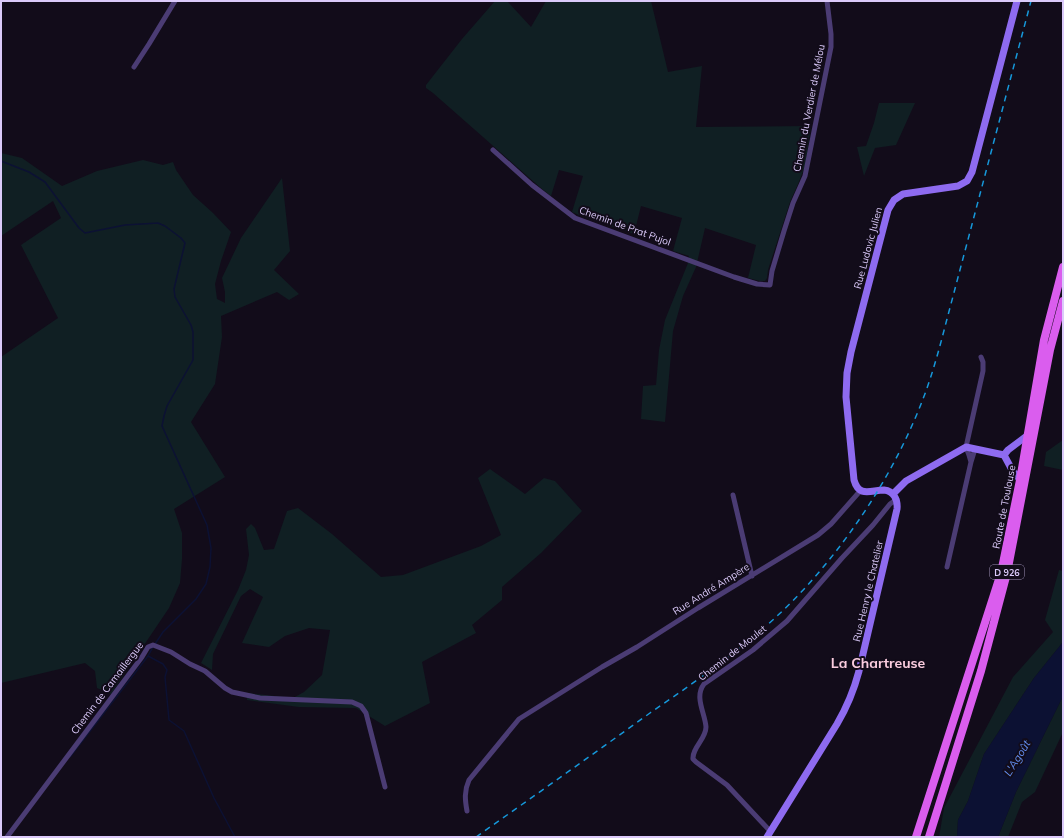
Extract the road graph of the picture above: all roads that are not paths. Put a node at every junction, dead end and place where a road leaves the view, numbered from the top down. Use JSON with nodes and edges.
{"nodes":[{"id":1,"x":175,"y":1,"type":"edge"},
{"id":2,"x":827,"y":1,"type":"edge"},
{"id":3,"x":1017,"y":1,"type":"edge"},
{"id":4,"x":134,"y":67,"type":"dead end"},
{"id":5,"x":493,"y":150,"type":"dead end"},
{"id":6,"x":1063,"y":267,"type":"edge"},
{"id":7,"x":770,"y":284,"type":"joint"},
{"id":8,"x":1063,"y":300,"type":"edge"},
{"id":9,"x":981,"y":357,"type":"dead end"},
{"id":10,"x":1028,"y":435,"type":"junction"},
{"id":11,"x":966,"y":447,"type":"junction"},
{"id":12,"x":975,"y":449,"type":"junction"},
{"id":13,"x":1004,"y":455,"type":"junction"},
{"id":14,"x":971,"y":462,"type":"junction"},
{"id":15,"x":1020,"y":480,"type":"junction"},
{"id":16,"x":861,"y":490,"type":"junction"},
{"id":17,"x":733,"y":495,"type":"dead end"},
{"id":18,"x":895,"y":497,"type":"junction"},
{"id":19,"x":947,"y":567,"type":"dead end"},
{"id":20,"x":752,"y":576,"type":"junction"},
{"id":21,"x":385,"y":787,"type":"dead end"},
{"id":22,"x":467,"y":811,"type":"dead end"},
{"id":23,"x":769,"y":834,"type":"edge"},
{"id":24,"x":7,"y":837,"type":"edge"},
{"id":25,"x":916,"y":837,"type":"edge"},
{"id":26,"x":929,"y":837,"type":"edge"}],
"edges":[{"from":1,"to":4,"type":"street"},
{"from":2,"to":7,"type":"street","name":"Chemin du Verdier de Mélou"},
{"from":3,"to":16,"type":"main road","name":"Rue Ludovic Julien"},
{"from":5,"to":7,"type":"street","name":"Chemin de Prat Pujol"},
{"from":6,"to":10,"type":"main road","name":"Route de Toulouse","number":"D 926"},
{"from":8,"to":26,"type":"main road","name":"Route de Toulouse","number":"D 926"},
{"from":9,"to":11,"type":"street"},
{"from":10,"to":13,"type":"main road"},
{"from":10,"to":15,"type":"main road","name":"Route de Toulouse","number":"D 926"},
{"from":11,"to":12,"type":"main road"},
{"from":11,"to":14,"type":"street"},
{"from":11,"to":18,"type":"main road"},
{"from":12,"to":13,"type":"main road"},
{"from":12,"to":14,"type":"street"},
{"from":13,"to":15,"type":"main road"},
{"from":14,"to":19,"type":"street"},
{"from":15,"to":25,"type":"main road","name":"Route de Toulouse","number":"D 926"},
{"from":16,"to":18,"type":"main road"},
{"from":16,"to":20,"type":"street","name":"Rue André Ampère"},
{"from":17,"to":20,"type":"street"},
{"from":18,"to":23,"type":"main road","name":"Rue Henry le Chatelier"},
{"from":18,"to":23,"type":"street","name":"Chemin de Moulet"},
{"from":20,"to":22,"type":"street","name":"Rue André Ampère"},
{"from":21,"to":24,"type":"street","name":"Chemin de Camaillergue"}]}
